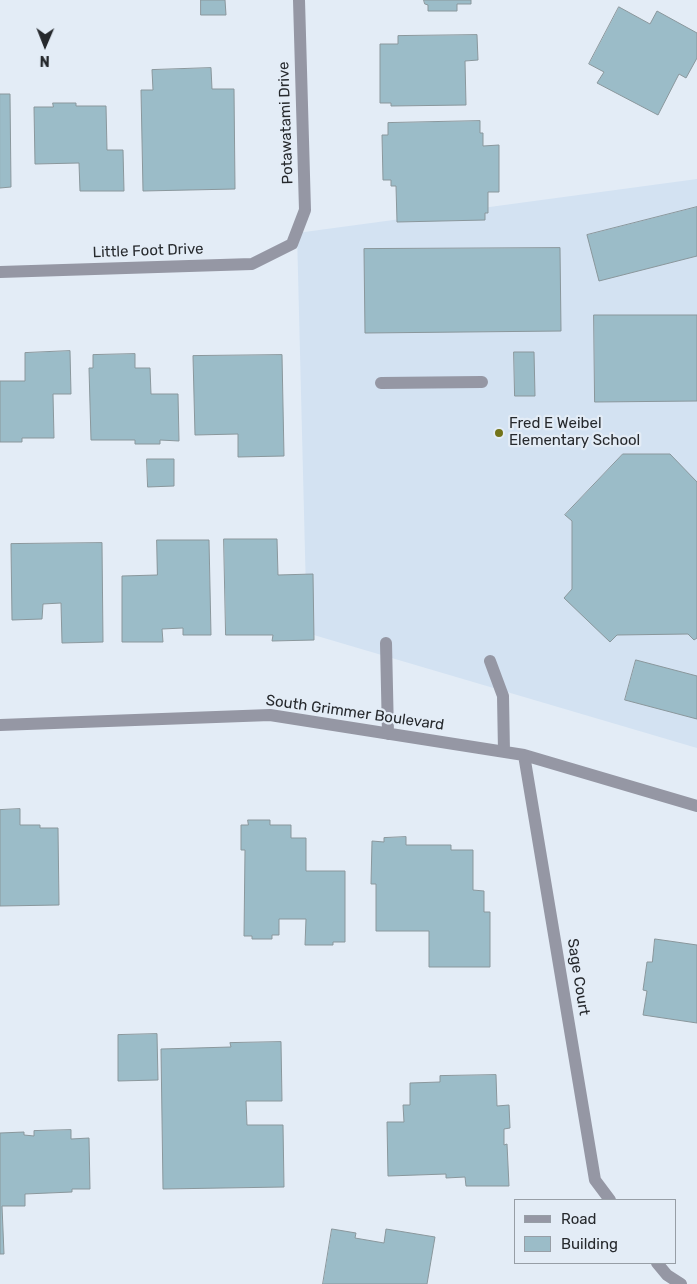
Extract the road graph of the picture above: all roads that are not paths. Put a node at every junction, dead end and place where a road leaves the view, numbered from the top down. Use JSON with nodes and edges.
{"nodes":[{"id":1,"x":299,"y":0,"type":"edge"},
{"id":2,"x":292,"y":244,"type":"joint"},
{"id":3,"x":0,"y":272,"type":"edge"},
{"id":4,"x":482,"y":382,"type":"dead end"},
{"id":5,"x":381,"y":383,"type":"dead end"},
{"id":6,"x":386,"y":642,"type":"dead end"},
{"id":7,"x":490,"y":661,"type":"dead end"},
{"id":8,"x":0,"y":725,"type":"edge"},
{"id":9,"x":388,"y":734,"type":"junction"},
{"id":10,"x":504,"y":752,"type":"junction"},
{"id":11,"x":524,"y":755,"type":"junction"},
{"id":12,"x":697,"y":806,"type":"edge"},
{"id":13,"x":609,"y":1199,"type":"edge"},
{"id":14,"x":658,"y":1264,"type":"edge"},
{"id":15,"x":681,"y":1284,"type":"edge"}],
"edges":[{"from":1,"to":2,"type":"street","name":"Potawatami Drive"},
{"from":2,"to":3,"type":"street","name":"Little Foot Drive"},
{"from":4,"to":5,"type":"street"},
{"from":6,"to":9,"type":"street"},
{"from":7,"to":10,"type":"street"},
{"from":8,"to":9,"type":"street","name":"South Grimmer Boulevard"},
{"from":9,"to":10,"type":"street","name":"South Grimmer Boulevard"},
{"from":10,"to":11,"type":"street","name":"South Grimmer Boulevard"},
{"from":11,"to":12,"type":"street","name":"South Grimmer Boulevard"},
{"from":11,"to":13,"type":"street","name":"Sage Court"},
{"from":14,"to":15,"type":"street"}]}
